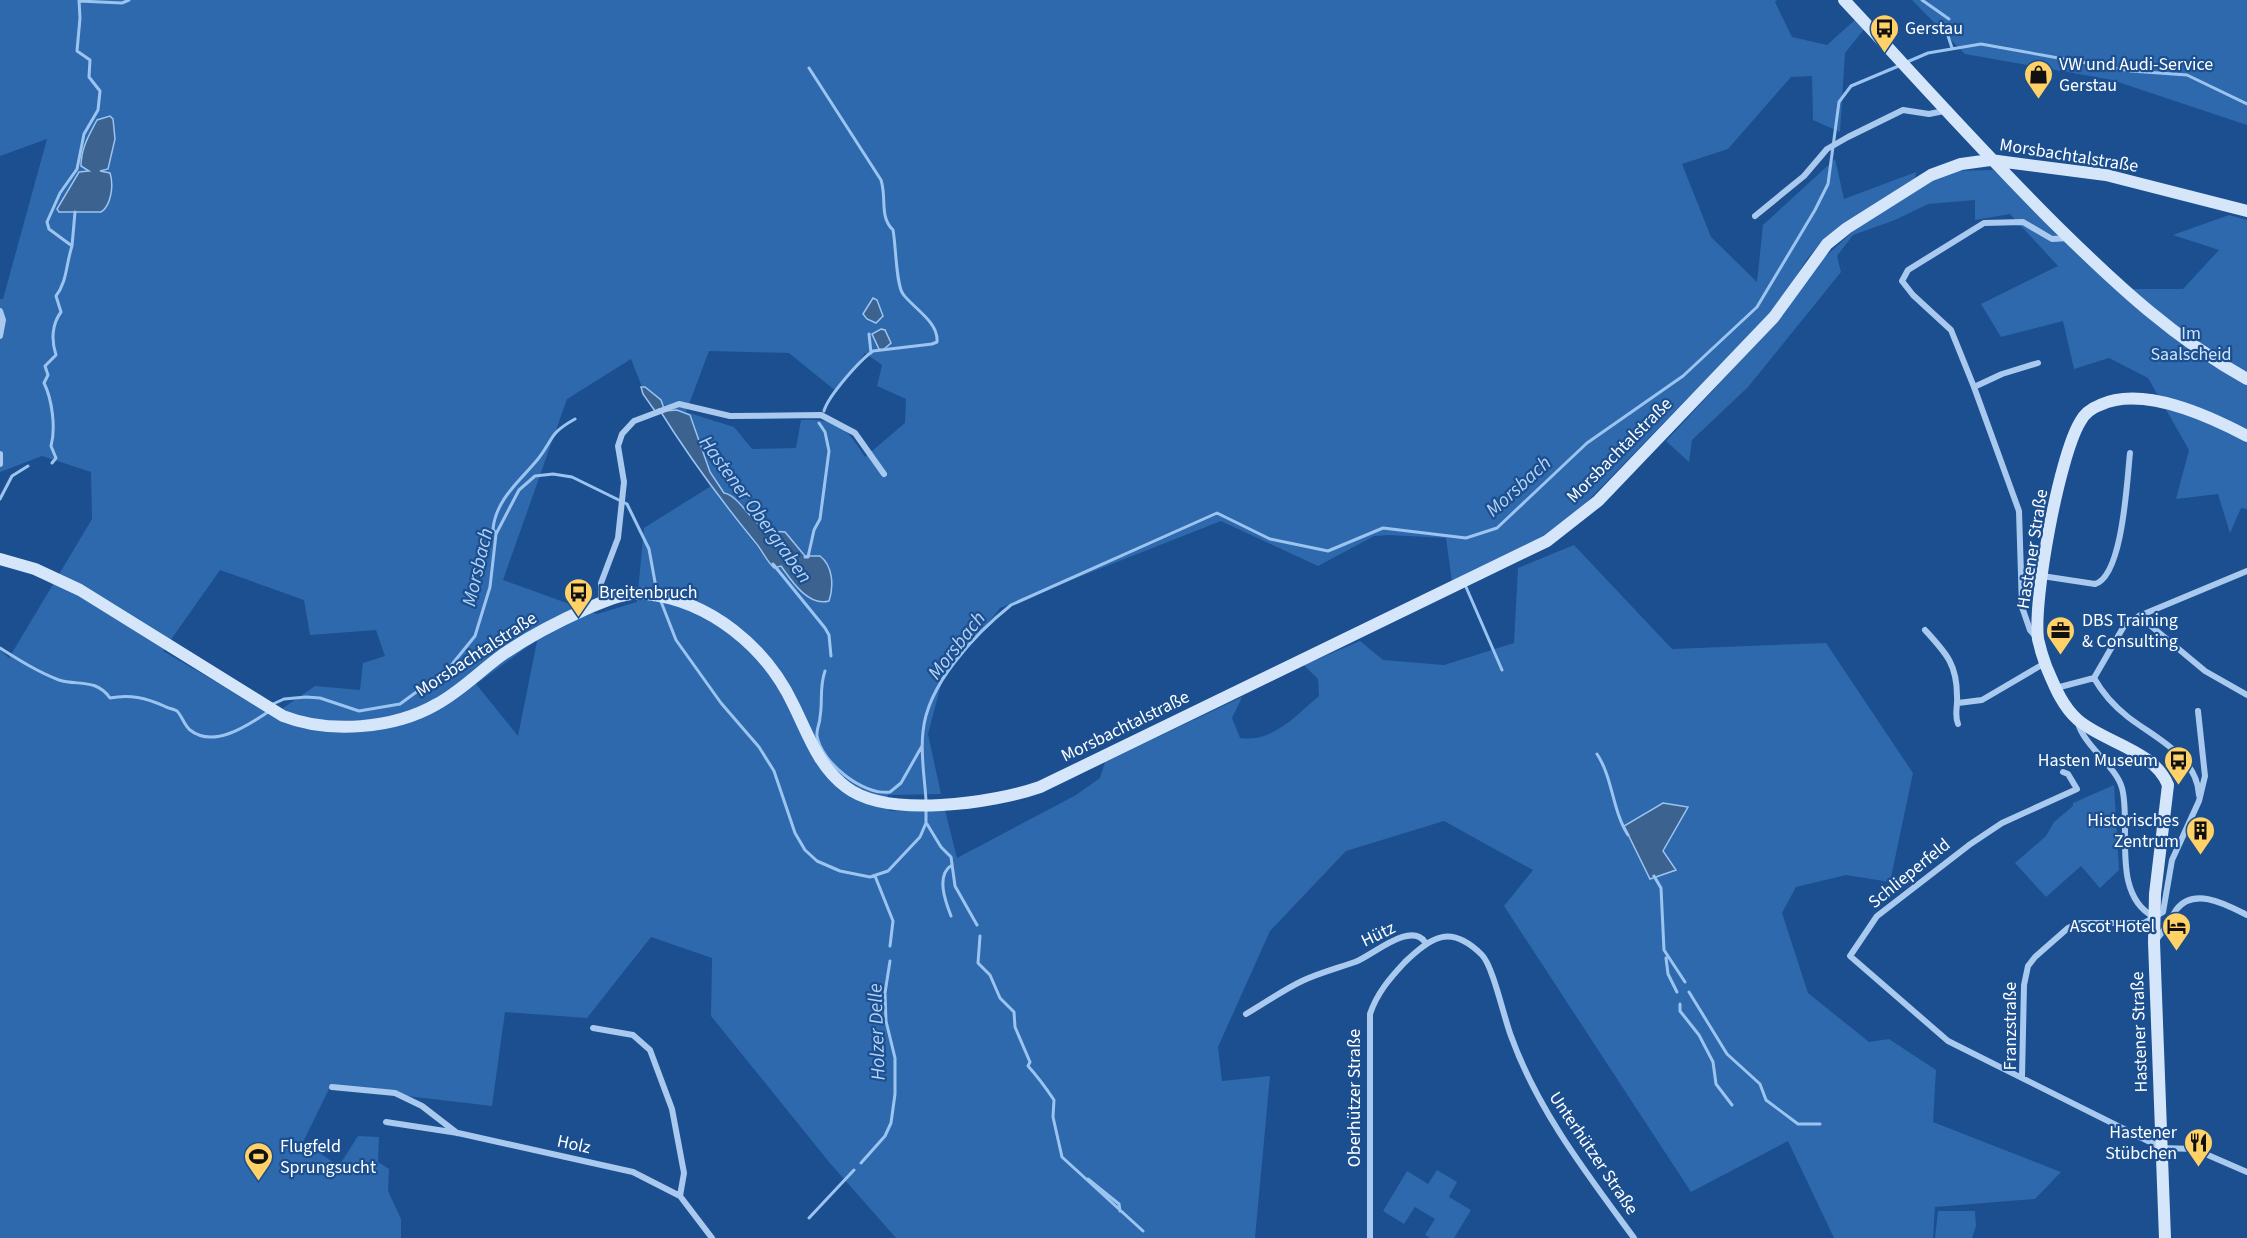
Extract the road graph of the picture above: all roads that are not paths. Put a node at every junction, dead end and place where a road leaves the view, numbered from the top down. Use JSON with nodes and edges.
{"nodes":[{"id":1,"x":1845,"y":0,"type":"edge"},
{"id":2,"x":1944,"y":111,"type":"junction"},
{"id":3,"x":1967,"y":135,"type":"junction"},
{"id":4,"x":1990,"y":159,"type":"junction"},
{"id":5,"x":1958,"y":165,"type":"junction"},
{"id":6,"x":2247,"y":211,"type":"edge"},
{"id":7,"x":1755,"y":216,"type":"dead end"},
{"id":8,"x":2069,"y":237,"type":"junction"},
{"id":9,"x":0,"y":311,"type":"edge"},
{"id":10,"x":0,"y":336,"type":"edge"},
{"id":11,"x":2038,"y":363,"type":"dead end"},
{"id":12,"x":2247,"y":379,"type":"edge"},
{"id":13,"x":1974,"y":387,"type":"junction"},
{"id":14,"x":2247,"y":436,"type":"edge"},
{"id":15,"x":2130,"y":453,"type":"dead end"},
{"id":16,"x":0,"y":454,"type":"edge"},
{"id":17,"x":0,"y":464,"type":"edge"},
{"id":18,"x":884,"y":474,"type":"dead end"},
{"id":19,"x":0,"y":559,"type":"edge"},
{"id":20,"x":2247,"y":571,"type":"edge"},
{"id":21,"x":2042,"y":576,"type":"junction"},
{"id":22,"x":602,"y":603,"type":"junction"},
{"id":23,"x":2139,"y":615,"type":"junction"},
{"id":24,"x":1925,"y":630,"type":"dead end"},
{"id":25,"x":2038,"y":639,"type":"junction"},
{"id":26,"x":2045,"y":663,"type":"junction"},
{"id":27,"x":2094,"y":678,"type":"junction"},
{"id":28,"x":2056,"y":688,"type":"junction"},
{"id":29,"x":2247,"y":695,"type":"edge"},
{"id":30,"x":1958,"y":703,"type":"junction"},
{"id":31,"x":2198,"y":711,"type":"dead end"},
{"id":32,"x":2078,"y":720,"type":"junction"},
{"id":33,"x":1958,"y":724,"type":"dead end"},
{"id":34,"x":2206,"y":768,"type":"junction"},
{"id":35,"x":2192,"y":771,"type":"junction"},
{"id":36,"x":2063,"y":772,"type":"dead end"},
{"id":37,"x":2199,"y":801,"type":"junction"},
{"id":38,"x":2247,"y":915,"type":"edge"},
{"id":39,"x":2155,"y":917,"type":"junction"},
{"id":40,"x":1425,"y":942,"type":"junction"},
{"id":41,"x":2154,"y":942,"type":"junction"},
{"id":42,"x":1494,"y":983,"type":"joint"},
{"id":43,"x":1246,"y":1014,"type":"dead end"},
{"id":44,"x":593,"y":1028,"type":"dead end"},
{"id":45,"x":2022,"y":1077,"type":"junction"},
{"id":46,"x":332,"y":1087,"type":"dead end"},
{"id":47,"x":386,"y":1122,"type":"dead end"},
{"id":48,"x":458,"y":1133,"type":"junction"},
{"id":49,"x":2162,"y":1148,"type":"junction"},
{"id":50,"x":2247,"y":1172,"type":"edge"},
{"id":51,"x":680,"y":1196,"type":"junction"},
{"id":52,"x":712,"y":1238,"type":"edge"},
{"id":53,"x":1370,"y":1238,"type":"edge"},
{"id":54,"x":1634,"y":1238,"type":"edge"},
{"id":55,"x":2165,"y":1238,"type":"edge"}],
"edges":[{"from":1,"to":2,"type":"main road"},
{"from":2,"to":3,"type":"main road"},
{"from":2,"to":7,"type":"street"},
{"from":3,"to":4,"type":"main road"},
{"from":3,"to":5,"type":"main road"},
{"from":4,"to":5,"type":"main road","name":"Morsbachtalstraße"},
{"from":4,"to":6,"type":"main road","name":"Morsbachtalstraße"},
{"from":4,"to":8,"type":"main road"},
{"from":5,"to":22,"type":"main road","name":"Morsbachtalstraße"},
{"from":8,"to":12,"type":"main road"},
{"from":8,"to":13,"type":"street"},
{"from":9,"to":10,"type":"street"},
{"from":11,"to":13,"type":"street"},
{"from":13,"to":25,"type":"street"},
{"from":14,"to":21,"type":"main road","name":"Hastener Straße"},
{"from":15,"to":21,"type":"street"},
{"from":16,"to":17,"type":"street"},
{"from":18,"to":22,"type":"street"},
{"from":19,"to":22,"type":"main road","name":"Morsbachtalstraße"},
{"from":20,"to":23,"type":"street"},
{"from":21,"to":25,"type":"main road","name":"Hastener Straße"},
{"from":23,"to":27,"type":"street"},
{"from":23,"to":29,"type":"street"},
{"from":24,"to":30,"type":"street"},
{"from":25,"to":26,"type":"main road","name":"Hastener Straße"},
{"from":26,"to":28,"type":"main road","name":"Hastener Straße"},
{"from":26,"to":30,"type":"street"},
{"from":27,"to":28,"type":"street"},
{"from":27,"to":35,"type":"street"},
{"from":28,"to":32,"type":"main road","name":"Hastener Straße"},
{"from":30,"to":33,"type":"street"},
{"from":31,"to":34,"type":"street"},
{"from":32,"to":39,"type":"street"},
{"from":32,"to":39,"type":"main road","name":"Hastener Straße"},
{"from":34,"to":35,"type":"street"},
{"from":34,"to":37,"type":"street"},
{"from":35,"to":37,"type":"street"},
{"from":36,"to":45,"type":"street","name":"Schlieperfeld"},
{"from":37,"to":39,"type":"street"},
{"from":38,"to":41,"type":"street"},
{"from":39,"to":41,"type":"main road","name":"Hastener Straße"},
{"from":39,"to":45,"type":"street","name":"Franzstraße"},
{"from":40,"to":42,"type":"street","name":"Hütz"},
{"from":40,"to":43,"type":"street","name":"Hütz"},
{"from":40,"to":53,"type":"street","name":"Oberhützer Straße"},
{"from":41,"to":49,"type":"main road","name":"Hastener Straße"},
{"from":42,"to":54,"type":"street","name":"Unterhützer Straße"},
{"from":44,"to":51,"type":"street"},
{"from":45,"to":49,"type":"street","name":"Franzstraße"},
{"from":46,"to":48,"type":"street","name":"Holz"},
{"from":47,"to":48,"type":"street","name":"Holz"},
{"from":48,"to":51,"type":"street","name":"Holz"},
{"from":49,"to":50,"type":"street"},
{"from":49,"to":55,"type":"main road","name":"Hastener Straße"},
{"from":51,"to":52,"type":"street","name":"Holz"}]}
